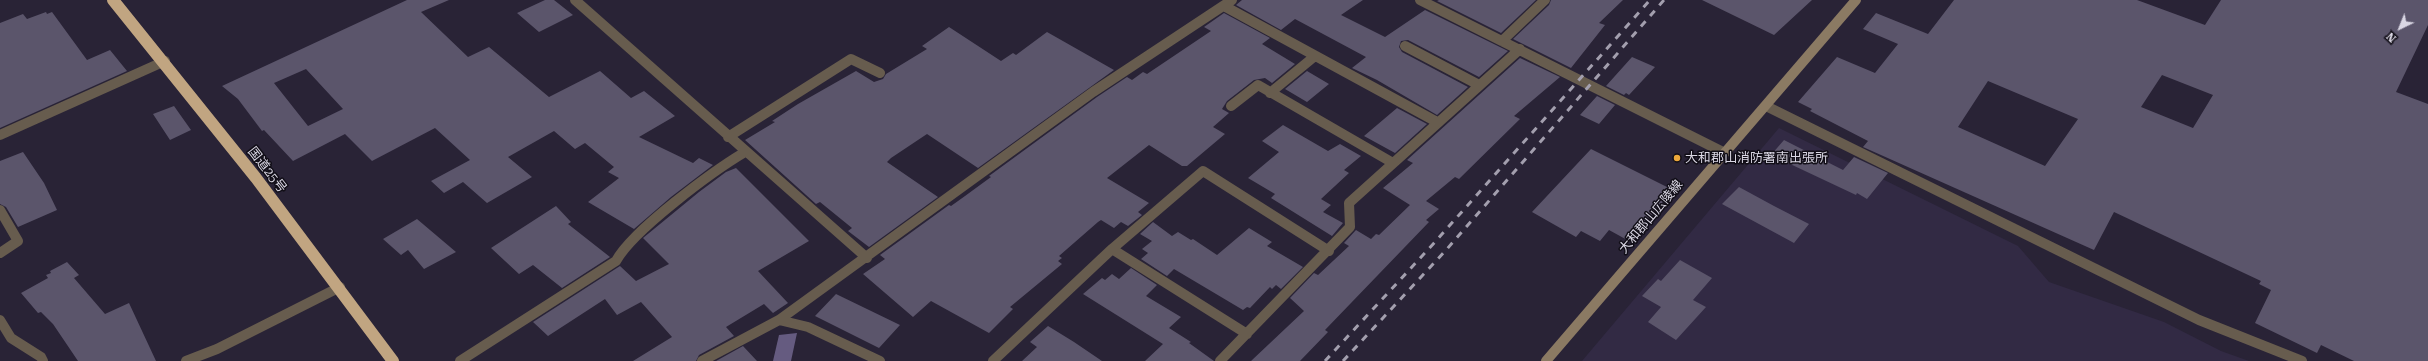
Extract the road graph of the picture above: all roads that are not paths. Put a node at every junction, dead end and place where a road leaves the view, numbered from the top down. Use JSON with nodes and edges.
{"nodes":[{"id":1,"x":113,"y":0,"type":"edge"},
{"id":2,"x":575,"y":0,"type":"edge"},
{"id":3,"x":1420,"y":0,"type":"edge"},
{"id":4,"x":1545,"y":0,"type":"edge"},
{"id":5,"x":1856,"y":0,"type":"edge"},
{"id":6,"x":1228,"y":3,"type":"edge"},
{"id":7,"x":1502,"y":40,"type":"junction"},
{"id":8,"x":1405,"y":46,"type":"dead end"},
{"id":9,"x":1520,"y":49,"type":"junction"},
{"id":10,"x":1315,"y":56,"type":"junction"},
{"id":11,"x":165,"y":61,"type":"junction"},
{"id":12,"x":880,"y":73,"type":"dead end"},
{"id":13,"x":1479,"y":85,"type":"junction"},
{"id":14,"x":1270,"y":93,"type":"junction"},
{"id":15,"x":1231,"y":106,"type":"dead end"},
{"id":16,"x":1766,"y":106,"type":"junction"},
{"id":17,"x":1437,"y":122,"type":"junction"},
{"id":18,"x":0,"y":135,"type":"edge"},
{"id":19,"x":728,"y":137,"type":"junction"},
{"id":20,"x":745,"y":152,"type":"junction"},
{"id":21,"x":1723,"y":152,"type":"junction"},
{"id":22,"x":1393,"y":163,"type":"junction"},
{"id":23,"x":0,"y":210,"type":"edge"},
{"id":24,"x":1112,"y":249,"type":"junction"},
{"id":25,"x":1329,"y":251,"type":"junction"},
{"id":26,"x":0,"y":253,"type":"edge"},
{"id":27,"x":867,"y":258,"type":"junction"},
{"id":28,"x":340,"y":287,"type":"junction"},
{"id":29,"x":0,"y":320,"type":"edge"},
{"id":30,"x":779,"y":320,"type":"junction"},
{"id":31,"x":1247,"y":334,"type":"junction"},
{"id":32,"x":43,"y":361,"type":"edge"},
{"id":33,"x":186,"y":361,"type":"edge"},
{"id":34,"x":393,"y":361,"type":"edge"},
{"id":35,"x":460,"y":361,"type":"edge"},
{"id":36,"x":702,"y":361,"type":"edge"},
{"id":37,"x":880,"y":361,"type":"edge"},
{"id":38,"x":993,"y":361,"type":"edge"},
{"id":39,"x":1220,"y":361,"type":"edge"},
{"id":40,"x":1546,"y":361,"type":"edge"},
{"id":41,"x":2302,"y":361,"type":"edge"}],
"edges":[{"from":1,"to":11,"type":"highway","name":"国道25号"},
{"from":2,"to":19,"type":"street"},
{"from":3,"to":7,"type":"street"},
{"from":4,"to":7,"type":"street"},
{"from":5,"to":16,"type":"main road","name":"大和郡山広陵線"},
{"from":6,"to":10,"type":"street"},
{"from":6,"to":27,"type":"street"},
{"from":7,"to":9,"type":"street"},
{"from":8,"to":13,"type":"street"},
{"from":9,"to":13,"type":"street"},
{"from":9,"to":21,"type":"street"},
{"from":10,"to":14,"type":"street"},
{"from":10,"to":17,"type":"street"},
{"from":11,"to":18,"type":"street"},
{"from":11,"to":28,"type":"highway","name":"国道25号"},
{"from":12,"to":19,"type":"street"},
{"from":13,"to":17,"type":"street"},
{"from":14,"to":15,"type":"street"},
{"from":14,"to":22,"type":"street"},
{"from":16,"to":21,"type":"main road","name":"大和郡山広陵線"},
{"from":16,"to":41,"type":"street"},
{"from":17,"to":22,"type":"street"},
{"from":19,"to":20,"type":"street"},
{"from":20,"to":27,"type":"street"},
{"from":20,"to":35,"type":"street"},
{"from":21,"to":40,"type":"main road","name":"大和郡山広陵線"},
{"from":22,"to":25,"type":"street"},
{"from":23,"to":26,"type":"street"},
{"from":24,"to":25,"type":"street"},
{"from":24,"to":31,"type":"street"},
{"from":24,"to":38,"type":"street"},
{"from":25,"to":31,"type":"street"},
{"from":27,"to":30,"type":"street"},
{"from":28,"to":33,"type":"street"},
{"from":28,"to":34,"type":"highway","name":"国道25号"},
{"from":29,"to":32,"type":"street"},
{"from":30,"to":36,"type":"street"},
{"from":30,"to":37,"type":"street"},
{"from":31,"to":39,"type":"street"}]}
